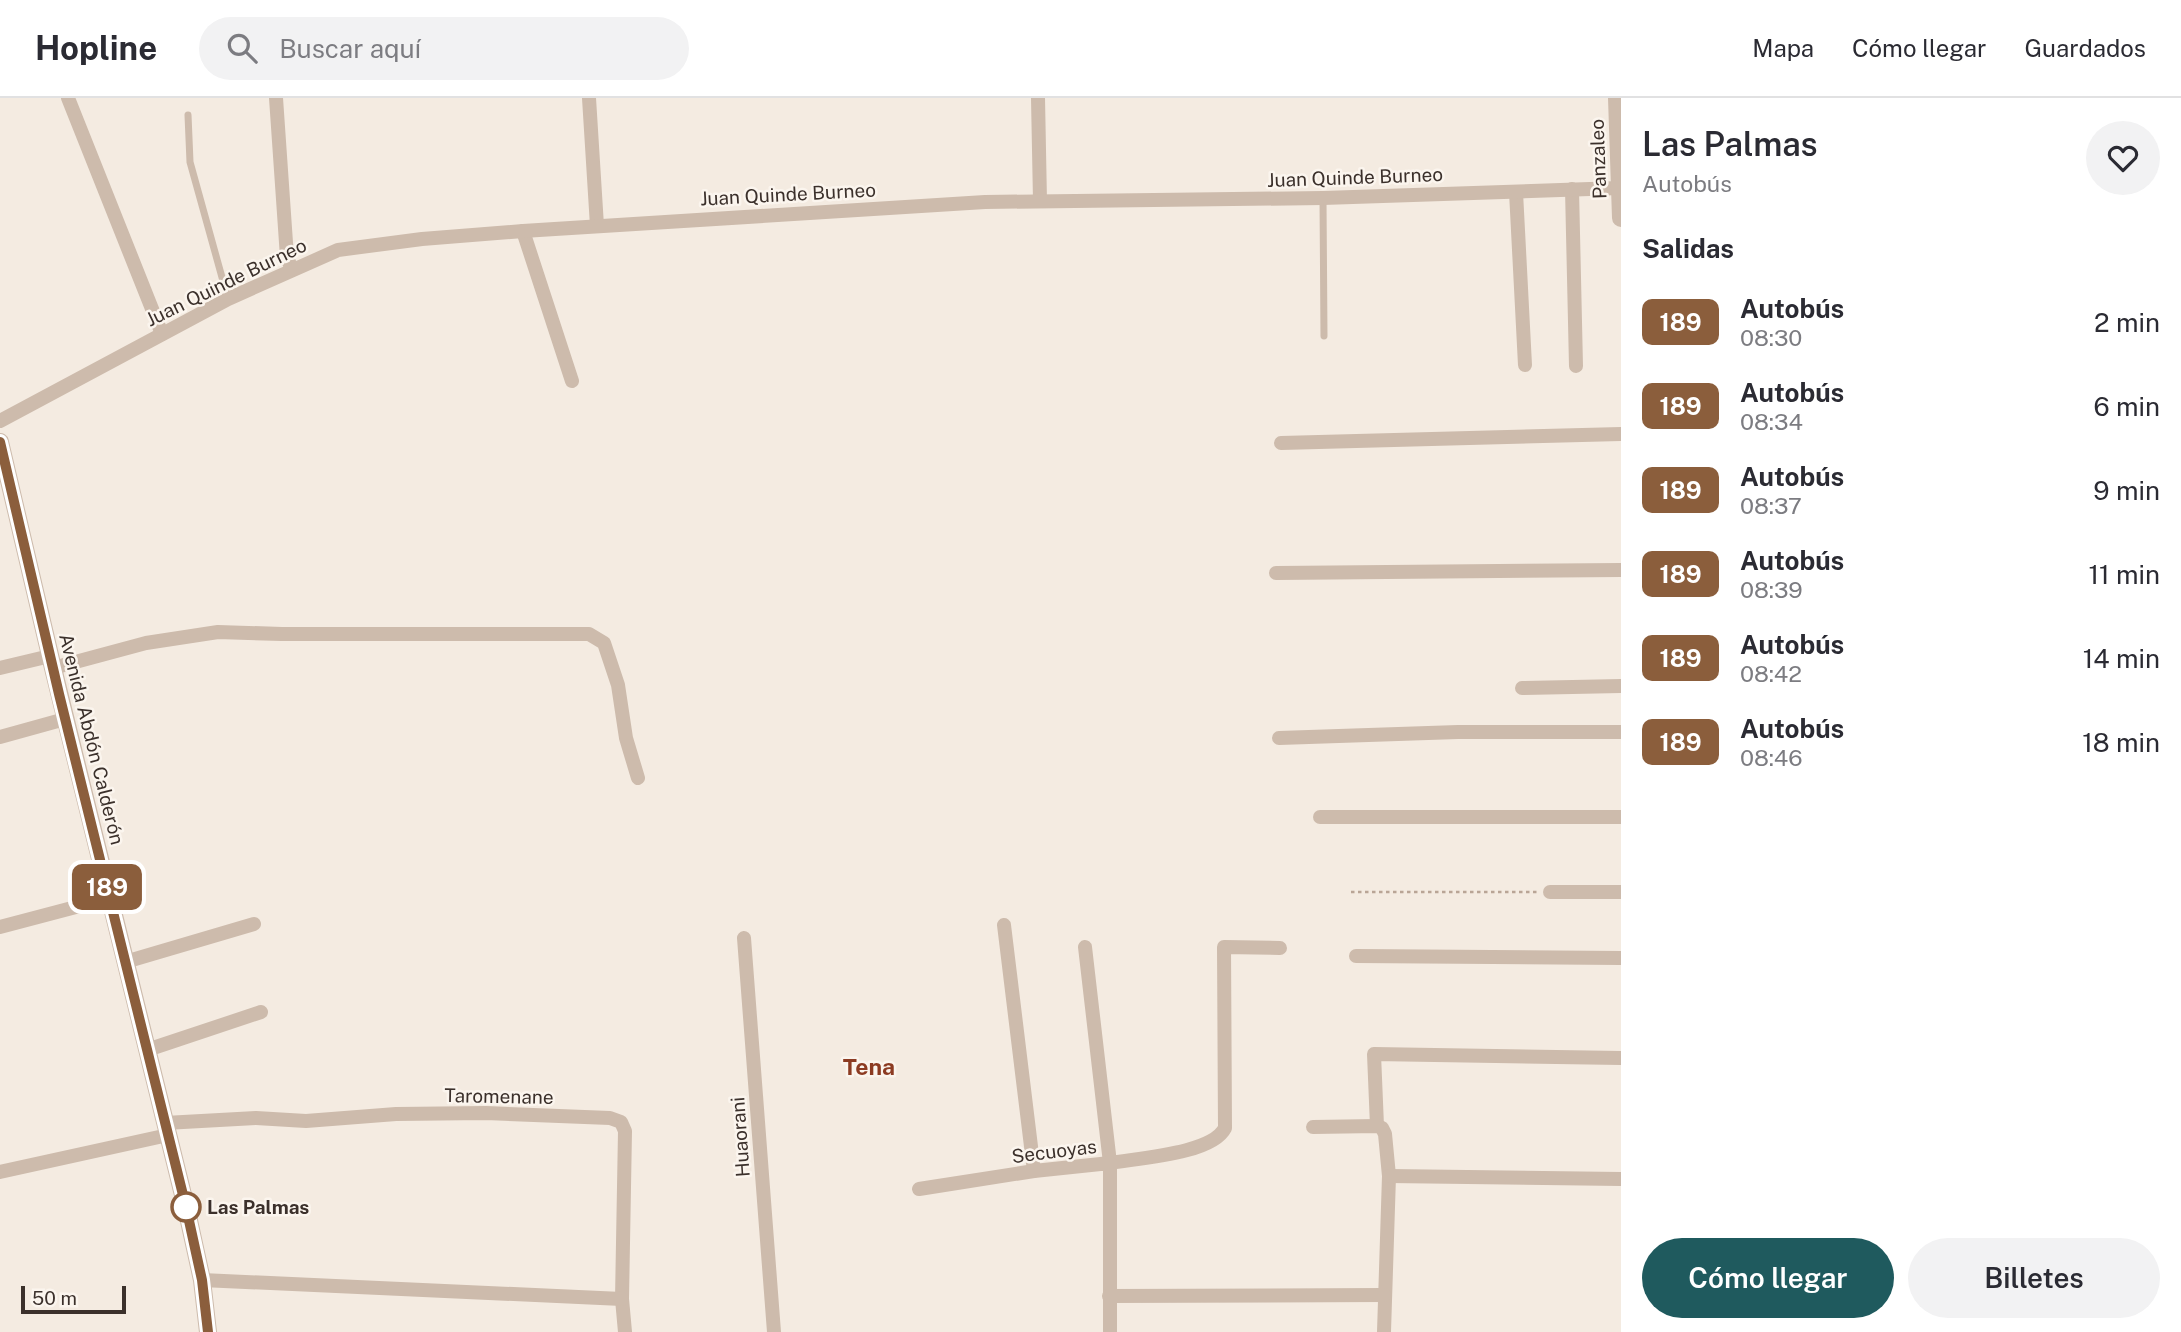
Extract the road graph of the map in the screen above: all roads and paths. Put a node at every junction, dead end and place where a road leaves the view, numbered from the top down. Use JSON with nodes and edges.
{"nodes":[{"id":1,"x":68,"y":98,"type":"edge"},
{"id":2,"x":276,"y":98,"type":"edge"},
{"id":3,"x":589,"y":98,"type":"edge"},
{"id":4,"x":1038,"y":98,"type":"edge"},
{"id":5,"x":1617,"y":98,"type":"edge"},
{"id":6,"x":188,"y":115,"type":"dead end"},
{"id":7,"x":1619,"y":188,"type":"edge"},
{"id":8,"x":1572,"y":190,"type":"junction"},
{"id":9,"x":1516,"y":191,"type":"junction"},
{"id":10,"x":1323,"y":198,"type":"junction"},
{"id":11,"x":1040,"y":201,"type":"junction"},
{"id":12,"x":1621,"y":218,"type":"edge"},
{"id":13,"x":597,"y":226,"type":"junction"},
{"id":14,"x":523,"y":231,"type":"junction"},
{"id":15,"x":292,"y":270,"type":"junction"},
{"id":16,"x":228,"y":299,"type":"junction"},
{"id":17,"x":162,"y":334,"type":"junction"},
{"id":18,"x":1324,"y":336,"type":"dead end"},
{"id":19,"x":1525,"y":365,"type":"dead end"},
{"id":20,"x":1576,"y":366,"type":"dead end"},
{"id":21,"x":572,"y":381,"type":"dead end"},
{"id":22,"x":0,"y":421,"type":"edge"},
{"id":23,"x":1621,"y":434,"type":"edge"},
{"id":24,"x":0,"y":442,"type":"edge"},
{"id":25,"x":1281,"y":443,"type":"dead end"},
{"id":26,"x":3,"y":468,"type":"edge"},
{"id":27,"x":1621,"y":570,"type":"edge"},
{"id":28,"x":1276,"y":573,"type":"dead end"},
{"id":29,"x":51,"y":662,"type":"junction"},
{"id":30,"x":0,"y":668,"type":"edge"},
{"id":31,"x":1621,"y":686,"type":"edge"},
{"id":32,"x":1522,"y":688,"type":"dead end"},
{"id":33,"x":65,"y":719,"type":"junction"},
{"id":34,"x":1621,"y":732,"type":"edge"},
{"id":35,"x":0,"y":737,"type":"edge"},
{"id":36,"x":1279,"y":738,"type":"dead end"},
{"id":37,"x":638,"y":778,"type":"dead end"},
{"id":38,"x":1320,"y":817,"type":"dead end"},
{"id":39,"x":1621,"y":817,"type":"edge"},
{"id":40,"x":1351,"y":892,"type":"dead end"},
{"id":41,"x":1550,"y":892,"type":"joint"},
{"id":42,"x":1621,"y":892,"type":"edge"},
{"id":43,"x":110,"y":898,"type":"junction"},
{"id":44,"x":254,"y":924,"type":"dead end"},
{"id":45,"x":1004,"y":925,"type":"dead end"},
{"id":46,"x":0,"y":927,"type":"edge"},
{"id":47,"x":744,"y":938,"type":"dead end"},
{"id":48,"x":1085,"y":947,"type":"dead end"},
{"id":49,"x":1280,"y":948,"type":"dead end"},
{"id":50,"x":1356,"y":956,"type":"dead end"},
{"id":51,"x":1621,"y":958,"type":"edge"},
{"id":52,"x":125,"y":962,"type":"junction"},
{"id":53,"x":261,"y":1012,"type":"dead end"},
{"id":54,"x":147,"y":1049,"type":"junction"},
{"id":55,"x":1621,"y":1058,"type":"edge"},
{"id":56,"x":1377,"y":1125,"type":"junction"},
{"id":57,"x":1313,"y":1127,"type":"dead end"},
{"id":58,"x":166,"y":1129,"type":"junction"},
{"id":59,"x":1110,"y":1163,"type":"junction"},
{"id":60,"x":1034,"y":1171,"type":"junction"},
{"id":61,"x":0,"y":1172,"type":"edge"},
{"id":62,"x":1389,"y":1176,"type":"junction"},
{"id":63,"x":1621,"y":1179,"type":"edge"},
{"id":64,"x":919,"y":1189,"type":"dead end"},
{"id":65,"x":202,"y":1280,"type":"junction"},
{"id":66,"x":1384,"y":1295,"type":"junction"},
{"id":67,"x":1109,"y":1296,"type":"junction"},
{"id":68,"x":622,"y":1299,"type":"junction"},
{"id":69,"x":208,"y":1332,"type":"edge"},
{"id":70,"x":625,"y":1332,"type":"edge"},
{"id":71,"x":774,"y":1332,"type":"edge"},
{"id":72,"x":1110,"y":1332,"type":"edge"},
{"id":73,"x":1384,"y":1332,"type":"edge"}],
"edges":[{"from":1,"to":17,"type":"street"},
{"from":2,"to":15,"type":"street"},
{"from":3,"to":13,"type":"street"},
{"from":4,"to":11,"type":"street"},
{"from":5,"to":7,"type":"street","name":"Panzaleo"},
{"from":6,"to":16,"type":"lane"},
{"from":7,"to":8,"type":"street","name":"Juan Quinde Burneo"},
{"from":7,"to":12,"type":"street","name":"Panzaleo"},
{"from":8,"to":9,"type":"street","name":"Juan Quinde Burneo"},
{"from":8,"to":20,"type":"street"},
{"from":9,"to":10,"type":"street","name":"Juan Quinde Burneo"},
{"from":9,"to":19,"type":"street"},
{"from":10,"to":11,"type":"street","name":"Juan Quinde Burneo"},
{"from":10,"to":18,"type":"lane"},
{"from":11,"to":13,"type":"street","name":"Juan Quinde Burneo"},
{"from":13,"to":14,"type":"street","name":"Juan Quinde Burneo"},
{"from":14,"to":15,"type":"street","name":"Juan Quinde Burneo"},
{"from":14,"to":21,"type":"street"},
{"from":15,"to":16,"type":"street","name":"Juan Quinde Burneo"},
{"from":16,"to":17,"type":"street","name":"Juan Quinde Burneo"},
{"from":17,"to":22,"type":"street","name":"Juan Quinde Burneo"},
{"from":23,"to":25,"type":"street"},
{"from":24,"to":26,"type":"street","name":"Avenida Abdón Calderón"},
{"from":26,"to":29,"type":"street","name":"Avenida Abdón Calderón"},
{"from":27,"to":28,"type":"street"},
{"from":29,"to":30,"type":"street"},
{"from":29,"to":33,"type":"street","name":"Avenida Abdón Calderón"},
{"from":29,"to":37,"type":"street"},
{"from":31,"to":32,"type":"street"},
{"from":33,"to":35,"type":"street"},
{"from":33,"to":43,"type":"street","name":"Avenida Abdón Calderón"},
{"from":34,"to":36,"type":"street"},
{"from":38,"to":39,"type":"street"},
{"from":40,"to":41,"type":"path"},
{"from":41,"to":42,"type":"street"},
{"from":43,"to":46,"type":"street"},
{"from":43,"to":52,"type":"street","name":"Avenida Abdón Calderón"},
{"from":44,"to":52,"type":"street"},
{"from":45,"to":60,"type":"street"},
{"from":47,"to":71,"type":"street","name":"Huaorani"},
{"from":48,"to":59,"type":"street"},
{"from":49,"to":59,"type":"street"},
{"from":50,"to":51,"type":"street"},
{"from":52,"to":54,"type":"street","name":"Avenida Abdón Calderón"},
{"from":53,"to":54,"type":"street"},
{"from":54,"to":58,"type":"street","name":"Avenida Abdón Calderón"},
{"from":55,"to":56,"type":"street"},
{"from":56,"to":57,"type":"street"},
{"from":56,"to":62,"type":"street"},
{"from":58,"to":61,"type":"street"},
{"from":58,"to":65,"type":"street","name":"Avenida Abdón Calderón"},
{"from":58,"to":68,"type":"street","name":"Taromenane"},
{"from":59,"to":60,"type":"street","name":"Secuoyas"},
{"from":59,"to":67,"type":"street","name":"Secuoyas"},
{"from":60,"to":64,"type":"street","name":"Secuoyas"},
{"from":62,"to":63,"type":"street"},
{"from":62,"to":66,"type":"street"},
{"from":65,"to":68,"type":"street"},
{"from":65,"to":69,"type":"street","name":"Avenida Abdón Calderón"},
{"from":66,"to":67,"type":"street"},
{"from":66,"to":73,"type":"street"},
{"from":67,"to":72,"type":"street","name":"Secuoyas"},
{"from":68,"to":70,"type":"street","name":"Taromenane"}]}
